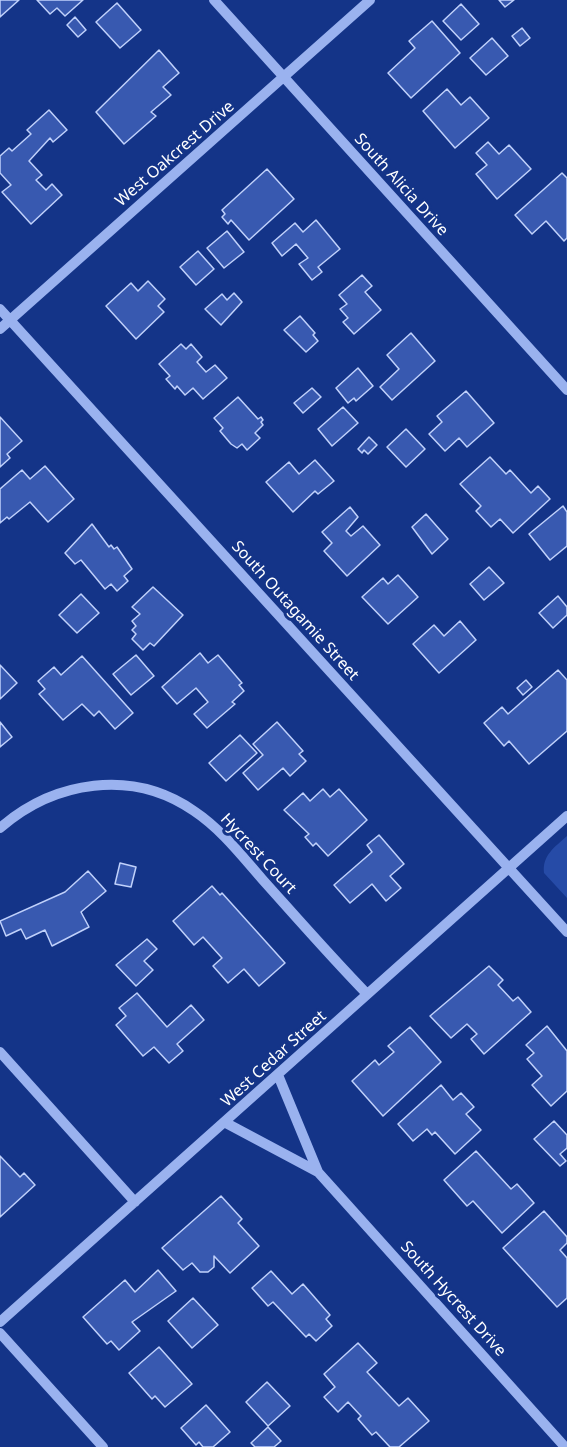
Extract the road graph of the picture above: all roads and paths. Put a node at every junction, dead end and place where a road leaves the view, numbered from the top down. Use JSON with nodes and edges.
{"nodes":[{"id":1,"x":214,"y":0,"type":"edge"},
{"id":2,"x":370,"y":0,"type":"edge"},
{"id":3,"x":284,"y":77,"type":"junction"},
{"id":4,"x":0,"y":309,"type":"edge"},
{"id":5,"x":10,"y":320,"type":"junction"},
{"id":6,"x":0,"y":329,"type":"edge"},
{"id":7,"x":567,"y":390,"type":"edge"},
{"id":8,"x":567,"y":816,"type":"edge"},
{"id":9,"x":0,"y":828,"type":"edge"},
{"id":10,"x":508,"y":868,"type":"junction"},
{"id":11,"x":567,"y":932,"type":"edge"},
{"id":12,"x":367,"y":994,"type":"junction"},
{"id":13,"x":0,"y":1052,"type":"edge"},
{"id":14,"x":278,"y":1075,"type":"junction"},
{"id":15,"x":225,"y":1123,"type":"junction"},
{"id":16,"x":318,"y":1172,"type":"junction"},
{"id":17,"x":135,"y":1202,"type":"junction"},
{"id":18,"x":0,"y":1322,"type":"edge"},
{"id":19,"x":0,"y":1333,"type":"edge"},
{"id":20,"x":103,"y":1447,"type":"edge"},
{"id":21,"x":565,"y":1447,"type":"edge"}],
"edges":[{"from":1,"to":3,"type":"street","name":"South Alicia Drive"},
{"from":2,"to":3,"type":"street","name":"West Oakcrest Drive"},
{"from":3,"to":5,"type":"street","name":"West Oakcrest Drive"},
{"from":3,"to":7,"type":"street","name":"South Alicia Drive"},
{"from":4,"to":5,"type":"street","name":"South Outagamie Street"},
{"from":5,"to":6,"type":"street","name":"West Oakcrest Drive"},
{"from":5,"to":10,"type":"street","name":"South Outagamie Street"},
{"from":8,"to":10,"type":"street","name":"West Cedar Street"},
{"from":9,"to":12,"type":"street","name":"Hycrest Court"},
{"from":10,"to":11,"type":"street","name":"South Outagamie Street"},
{"from":10,"to":12,"type":"street","name":"West Cedar Street"},
{"from":12,"to":14,"type":"street","name":"West Cedar Street"},
{"from":13,"to":17,"type":"street"},
{"from":14,"to":15,"type":"street","name":"West Cedar Street"},
{"from":14,"to":16,"type":"street","name":"South Hycrest Drive"},
{"from":15,"to":16,"type":"street","name":"South Hycrest Drive"},
{"from":15,"to":17,"type":"street","name":"West Cedar Street"},
{"from":16,"to":21,"type":"street","name":"South Hycrest Drive"},
{"from":17,"to":18,"type":"street","name":"West Cedar Street"},
{"from":19,"to":20,"type":"street"}]}
